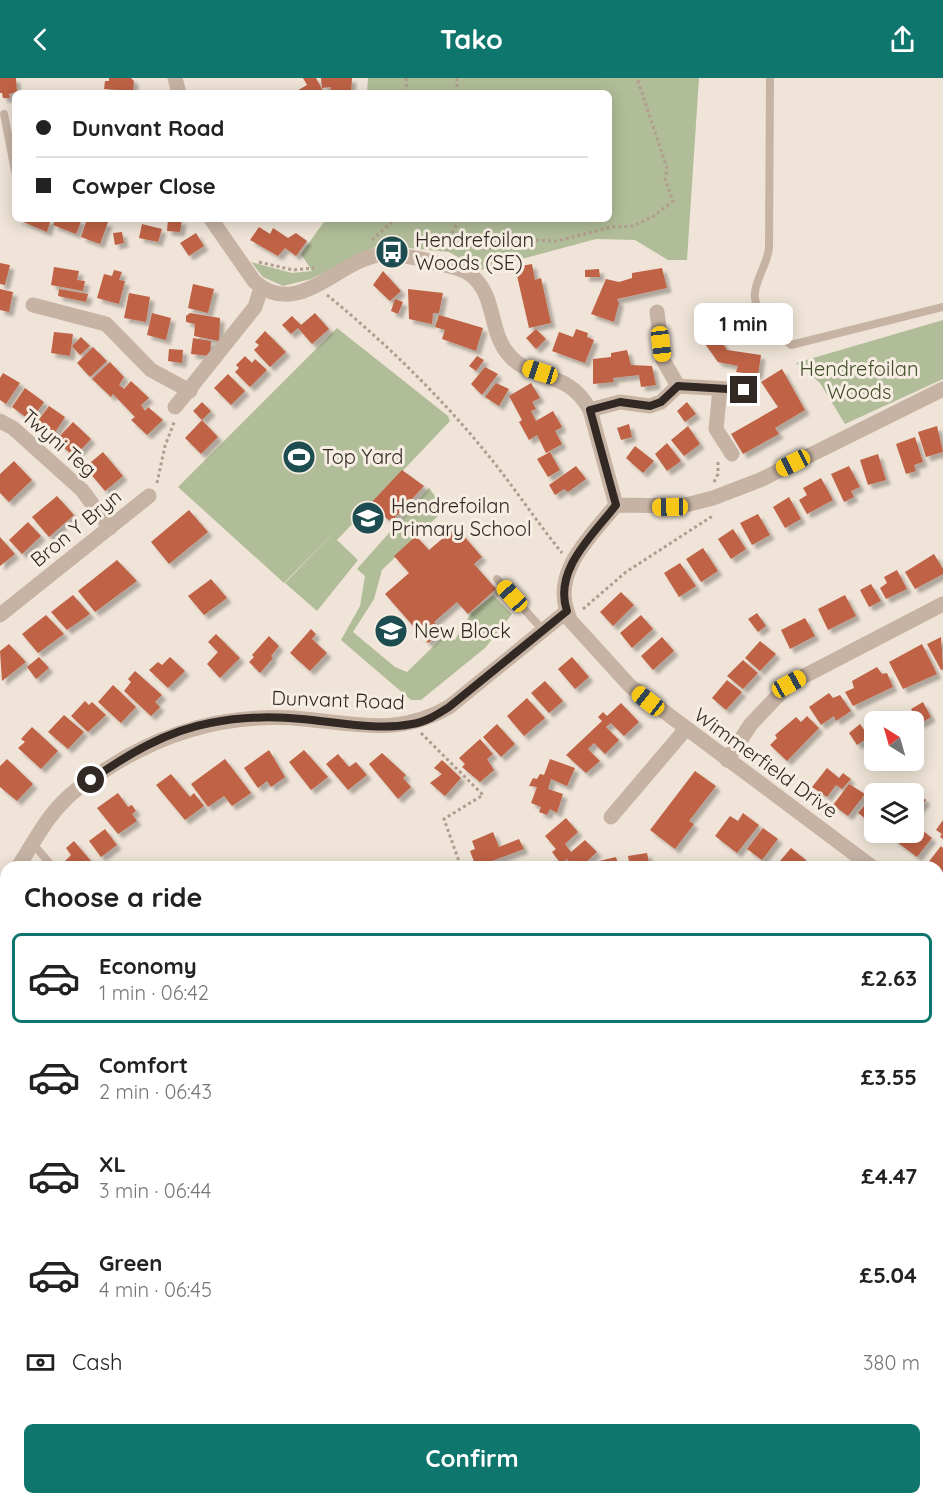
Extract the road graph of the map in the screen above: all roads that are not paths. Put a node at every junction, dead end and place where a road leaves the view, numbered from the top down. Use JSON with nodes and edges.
{"nodes":[{"id":1,"x":770,"y":78,"type":"edge"},
{"id":2,"x":4,"y":114,"type":"dead end"},
{"id":3,"x":12,"y":155,"type":"edge"},
{"id":4,"x":213,"y":222,"type":"edge"},
{"id":5,"x":261,"y":288,"type":"junction"},
{"id":6,"x":33,"y":305,"type":"dead end"},
{"id":7,"x":943,"y":307,"type":"edge"},
{"id":8,"x":657,"y":312,"type":"dead end"},
{"id":9,"x":678,"y":386,"type":"junction"},
{"id":10,"x":720,"y":389,"type":"junction"},
{"id":11,"x":943,"y":389,"type":"edge"},
{"id":12,"x":744,"y":390,"type":"dead end"},
{"id":13,"x":190,"y":391,"type":"junction"},
{"id":14,"x":175,"y":407,"type":"road end"},
{"id":15,"x":590,"y":410,"type":"junction"},
{"id":16,"x":0,"y":421,"type":"edge"},
{"id":17,"x":732,"y":454,"type":"dead end"},
{"id":18,"x":149,"y":496,"type":"road end"},
{"id":19,"x":616,"y":505,"type":"junction"},
{"id":20,"x":110,"y":528,"type":"junction"},
{"id":21,"x":497,"y":579,"type":"dead end"},
{"id":22,"x":943,"y":604,"type":"edge"},
{"id":23,"x":0,"y":615,"type":"edge"},
{"id":24,"x":569,"y":615,"type":"junction"},
{"id":25,"x":542,"y":629,"type":"junction"},
{"id":26,"x":685,"y":730,"type":"junction"},
{"id":27,"x":727,"y":760,"type":"junction"},
{"id":28,"x":611,"y":817,"type":"dead end"},
{"id":29,"x":33,"y":844,"type":"junction"},
{"id":30,"x":22,"y":861,"type":"edge"},
{"id":31,"x":48,"y":861,"type":"edge"},
{"id":32,"x":864,"y":861,"type":"edge"}],
"edges":[{"from":1,"to":7,"type":"lane"},
{"from":2,"to":3,"type":"lane"},
{"from":4,"to":5,"type":"street"},
{"from":5,"to":13,"type":"street"},
{"from":5,"to":15,"type":"street"},
{"from":6,"to":13,"type":"street"},
{"from":8,"to":9,"type":"street"},
{"from":9,"to":10,"type":"street"},
{"from":9,"to":15,"type":"street"},
{"from":10,"to":12,"type":"street"},
{"from":10,"to":17,"type":"street"},
{"from":11,"to":19,"type":"street"},
{"from":13,"to":14,"type":"street"},
{"from":15,"to":19,"type":"street"},
{"from":16,"to":20,"type":"street","name":"Twyni Teg"},
{"from":18,"to":20,"type":"street","name":"Bron Y Bryn"},
{"from":19,"to":24,"type":"street"},
{"from":20,"to":23,"type":"street","name":"Bron Y Bryn"},
{"from":21,"to":25,"type":"lane"},
{"from":22,"to":27,"type":"street"},
{"from":24,"to":25,"type":"street","name":"Dunvant Road"},
{"from":24,"to":26,"type":"street","name":"Wimmerfield Drive"},
{"from":25,"to":29,"type":"street","name":"Dunvant Road"},
{"from":26,"to":27,"type":"street","name":"Wimmerfield Drive"},
{"from":26,"to":28,"type":"street"},
{"from":27,"to":32,"type":"street","name":"Wimmerfield Drive"},
{"from":29,"to":30,"type":"street","name":"Dunvant Road"},
{"from":29,"to":31,"type":"lane"}]}
